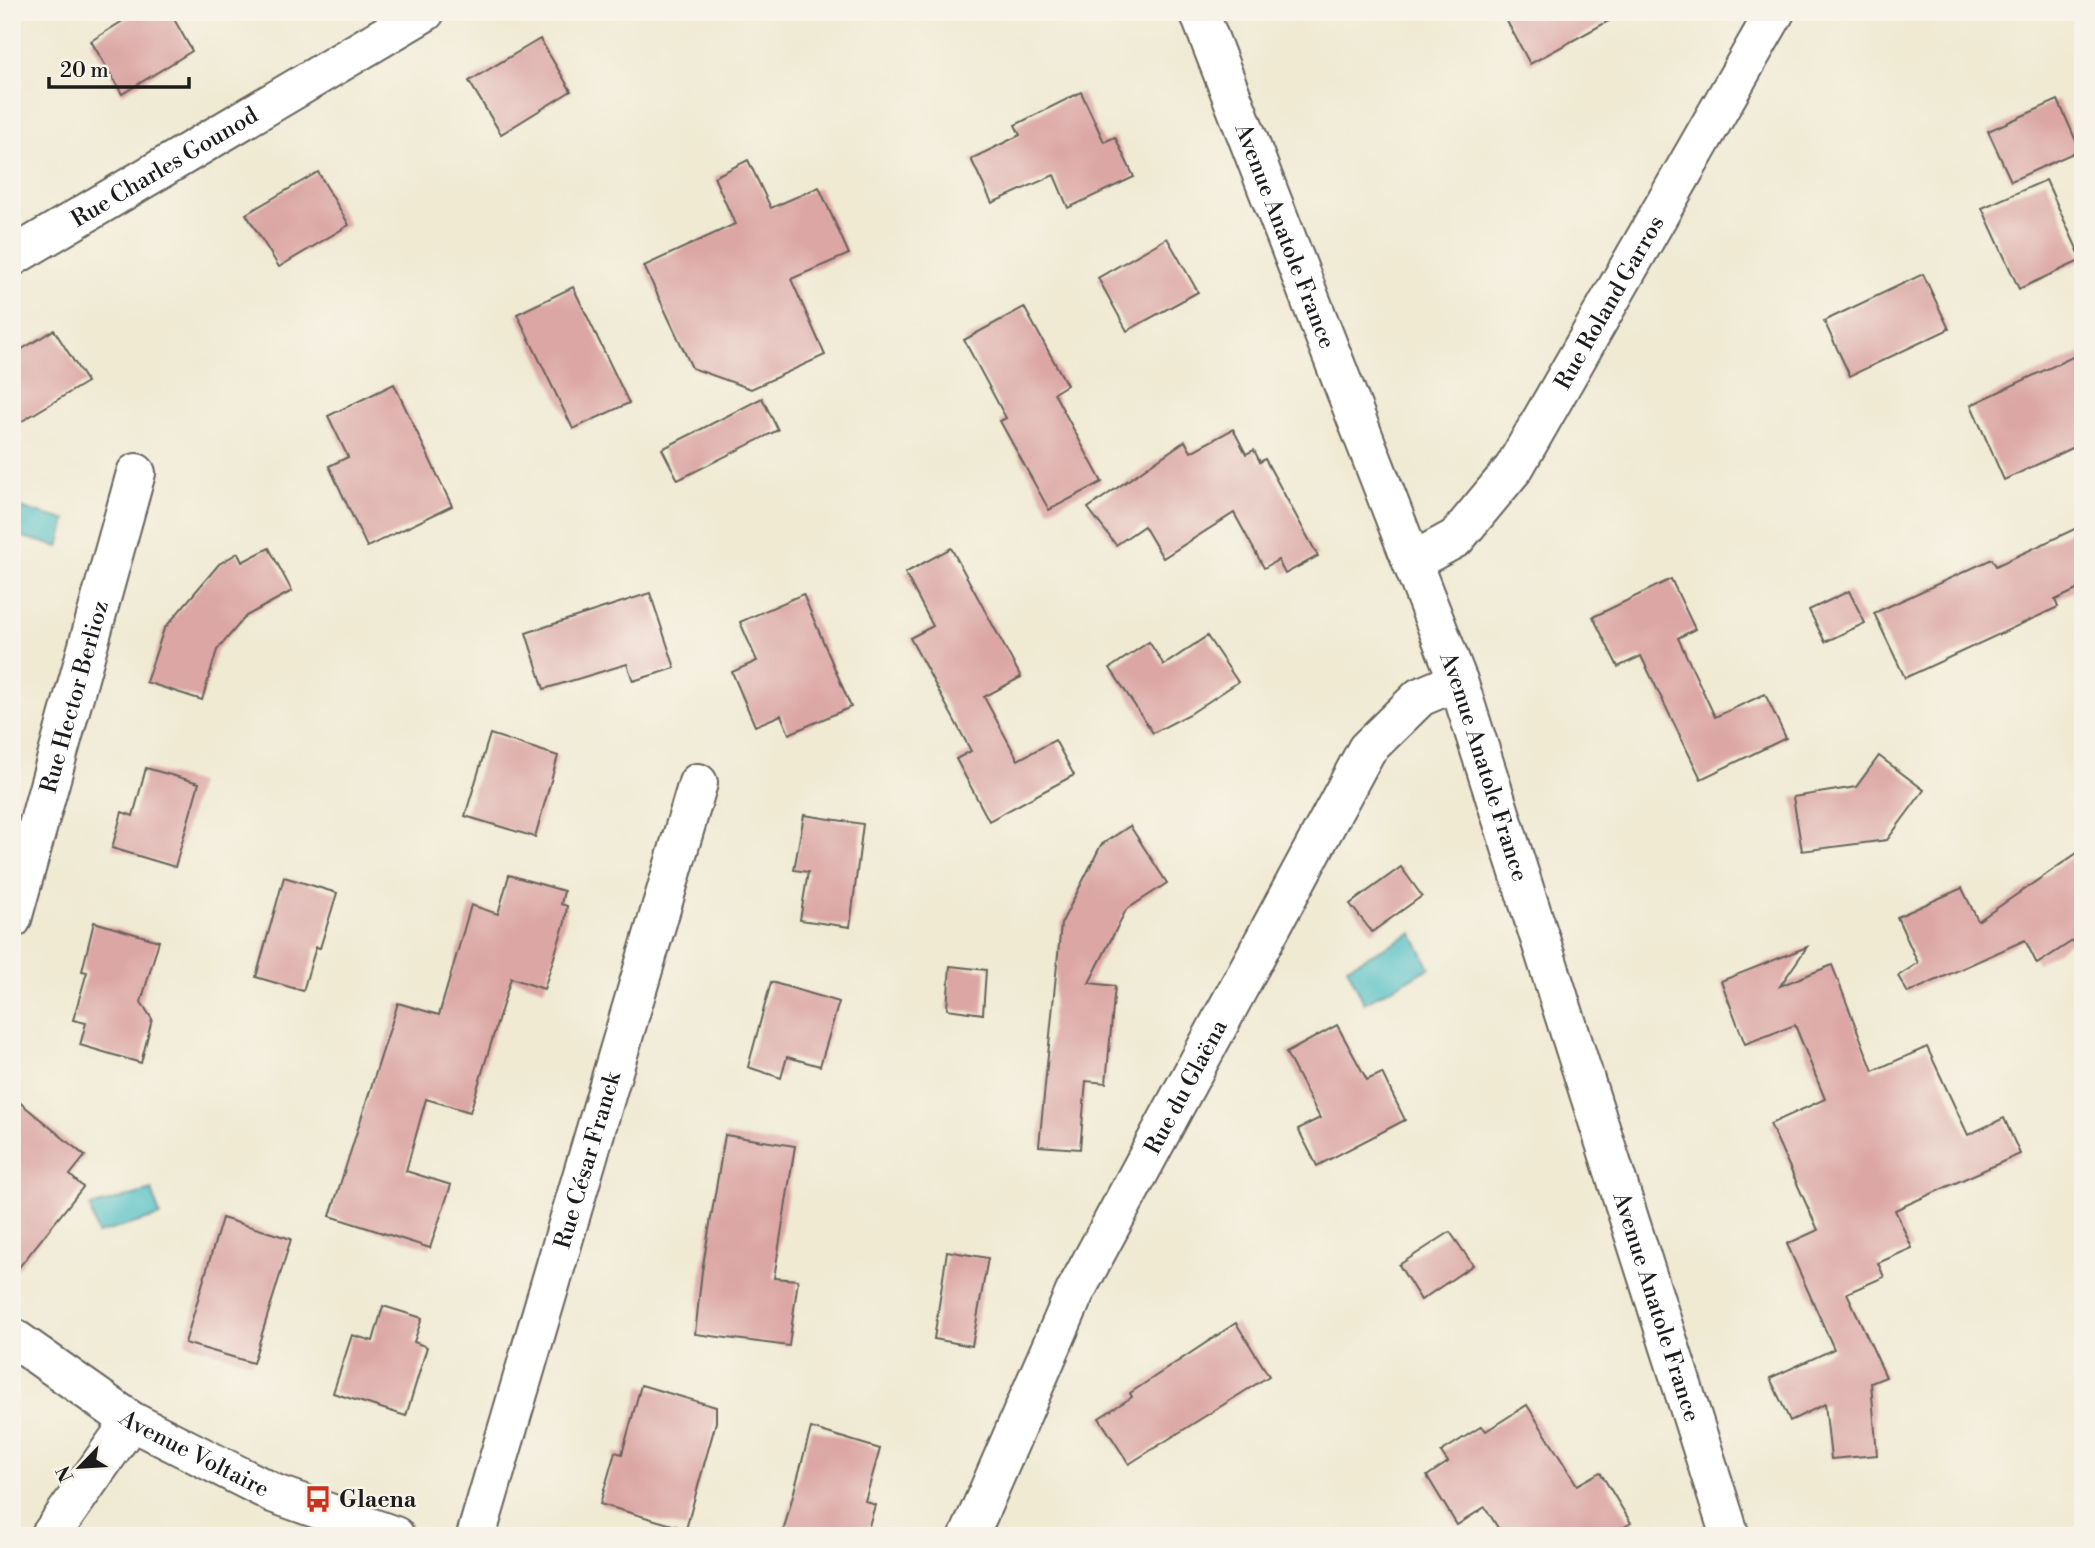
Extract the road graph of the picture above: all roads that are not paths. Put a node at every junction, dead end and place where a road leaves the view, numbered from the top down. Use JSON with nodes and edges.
{"nodes":[{"id":1,"x":425,"y":12,"type":"edge"},
{"id":2,"x":1199,"y":12,"type":"edge"},
{"id":3,"x":1775,"y":12,"type":"edge"},
{"id":4,"x":12,"y":257,"type":"edge"},
{"id":5,"x":136,"y":473,"type":"dead end"},
{"id":6,"x":1412,"y":562,"type":"junction"},
{"id":7,"x":1458,"y":681,"type":"junction"},
{"id":8,"x":698,"y":783,"type":"dead end"},
{"id":9,"x":12,"y":919,"type":"edge"},
{"id":10,"x":12,"y":1337,"type":"edge"},
{"id":11,"x":131,"y":1420,"type":"junction"},
{"id":12,"x":50,"y":1536,"type":"edge"},
{"id":13,"x":395,"y":1536,"type":"edge"},
{"id":14,"x":475,"y":1536,"type":"edge"},
{"id":15,"x":969,"y":1536,"type":"edge"},
{"id":16,"x":1730,"y":1536,"type":"edge"}],
"edges":[{"from":1,"to":4,"type":"street","name":"Rue Charles Gounod"},
{"from":2,"to":6,"type":"street","name":"Avenue Anatole France"},
{"from":3,"to":6,"type":"street","name":"Rue Roland Garros"},
{"from":5,"to":9,"type":"street","name":"Rue Hector Berlioz"},
{"from":6,"to":7,"type":"street","name":"Avenue Anatole France"},
{"from":7,"to":15,"type":"street","name":"Rue du Glaëna"},
{"from":7,"to":16,"type":"street","name":"Avenue Anatole France"},
{"from":8,"to":14,"type":"street","name":"Rue César Franck"},
{"from":10,"to":11,"type":"street","name":"Avenue Voltaire"},
{"from":11,"to":12,"type":"street"},
{"from":11,"to":13,"type":"street","name":"Avenue Voltaire"}]}
